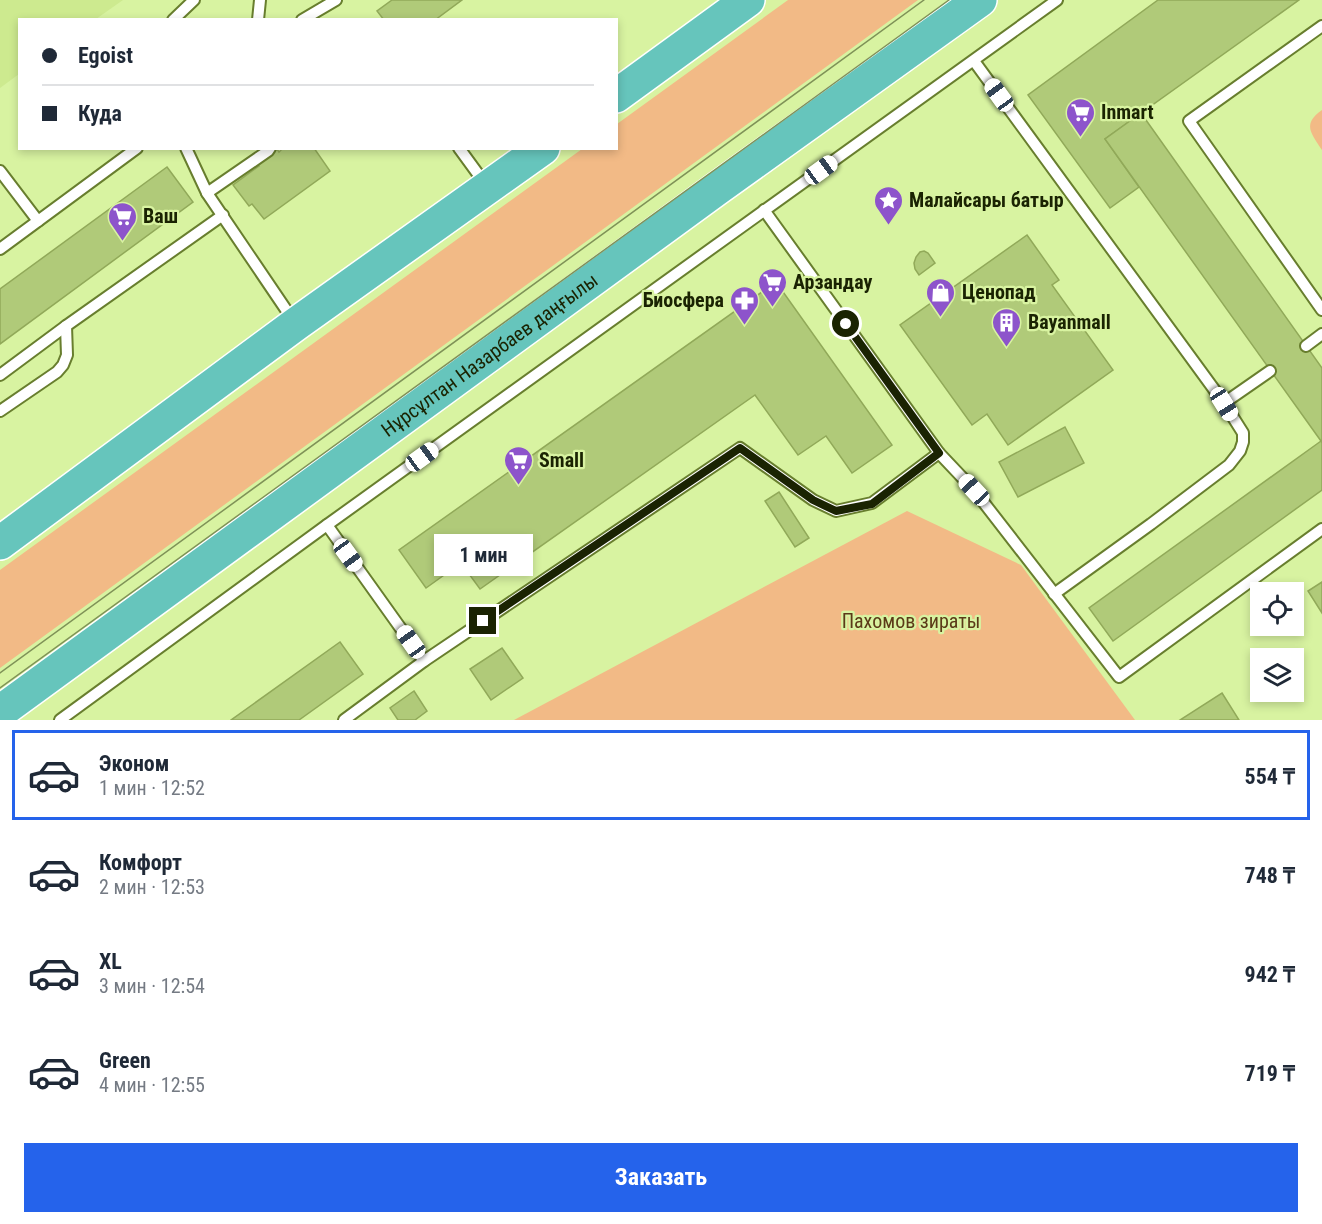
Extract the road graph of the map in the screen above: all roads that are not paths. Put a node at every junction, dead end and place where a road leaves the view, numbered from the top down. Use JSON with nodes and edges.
{"nodes":[{"id":1,"x":194,"y":0,"type":"edge"},
{"id":2,"x":260,"y":0,"type":"edge"},
{"id":3,"x":336,"y":0,"type":"edge"},
{"id":4,"x":748,"y":0,"type":"edge"},
{"id":5,"x":980,"y":0,"type":"edge"},
{"id":6,"x":1057,"y":0,"type":"edge"},
{"id":7,"x":175,"y":18,"type":"edge"},
{"id":8,"x":258,"y":18,"type":"edge"},
{"id":9,"x":305,"y":18,"type":"edge"},
{"id":10,"x":1322,"y":26,"type":"edge"},
{"id":11,"x":974,"y":61,"type":"junction"},
{"id":12,"x":618,"y":95,"type":"edge"},
{"id":13,"x":134,"y":150,"type":"edge"},
{"id":14,"x":187,"y":150,"type":"edge"},
{"id":15,"x":269,"y":150,"type":"edge"},
{"id":16,"x":460,"y":150,"type":"edge"},
{"id":17,"x":540,"y":150,"type":"edge"},
{"id":18,"x":0,"y":171,"type":"edge"},
{"id":19,"x":488,"y":188,"type":"junction"},
{"id":20,"x":207,"y":193,"type":"junction"},
{"id":21,"x":764,"y":210,"type":"junction"},
{"id":22,"x":223,"y":215,"type":"junction"},
{"id":23,"x":38,"y":221,"type":"junction"},
{"id":24,"x":0,"y":249,"type":"edge"},
{"id":25,"x":1322,"y":310,"type":"edge"},
{"id":26,"x":296,"y":324,"type":"junction"},
{"id":27,"x":66,"y":326,"type":"junction"},
{"id":28,"x":1322,"y":334,"type":"edge"},
{"id":29,"x":1306,"y":346,"type":"dead end"},
{"id":30,"x":1270,"y":371,"type":"dead end"},
{"id":31,"x":0,"y":375,"type":"edge"},
{"id":32,"x":1224,"y":404,"type":"junction"},
{"id":33,"x":0,"y":411,"type":"edge"},
{"id":34,"x":939,"y":453,"type":"junction"},
{"id":35,"x":327,"y":525,"type":"junction"},
{"id":36,"x":1322,"y":529,"type":"edge"},
{"id":37,"x":0,"y":543,"type":"edge"},
{"id":38,"x":1054,"y":594,"type":"junction"},
{"id":39,"x":424,"y":661,"type":"junction"},
{"id":40,"x":0,"y":712,"type":"edge"},
{"id":41,"x":60,"y":720,"type":"edge"},
{"id":42,"x":344,"y":720,"type":"edge"}],
"edges":[{"from":1,"to":7,"type":"lane"},
{"from":2,"to":8,"type":"lane"},
{"from":3,"to":9,"type":"lane"},
{"from":4,"to":12,"type":"main road"},
{"from":5,"to":40,"type":"main road","name":"Нұрсұлтан Назарбаев даңғылы"},
{"from":6,"to":11,"type":"lane"},
{"from":10,"to":25,"type":"lane"},
{"from":11,"to":21,"type":"lane"},
{"from":11,"to":32,"type":"lane"},
{"from":13,"to":23,"type":"lane"},
{"from":14,"to":20,"type":"lane"},
{"from":15,"to":20,"type":"lane"},
{"from":16,"to":19,"type":"lane"},
{"from":17,"to":19,"type":"main road"},
{"from":18,"to":23,"type":"lane"},
{"from":19,"to":26,"type":"main road"},
{"from":20,"to":22,"type":"lane"},
{"from":21,"to":34,"type":"lane"},
{"from":21,"to":35,"type":"lane"},
{"from":22,"to":26,"type":"lane"},
{"from":22,"to":27,"type":"lane"},
{"from":23,"to":24,"type":"lane"},
{"from":26,"to":37,"type":"main road"},
{"from":27,"to":31,"type":"lane"},
{"from":27,"to":33,"type":"lane"},
{"from":28,"to":29,"type":"lane"},
{"from":30,"to":32,"type":"lane"},
{"from":32,"to":38,"type":"lane"},
{"from":34,"to":38,"type":"lane"},
{"from":34,"to":39,"type":"lane"},
{"from":35,"to":39,"type":"lane"},
{"from":35,"to":41,"type":"lane"},
{"from":36,"to":38,"type":"lane"},
{"from":39,"to":42,"type":"lane"}]}
